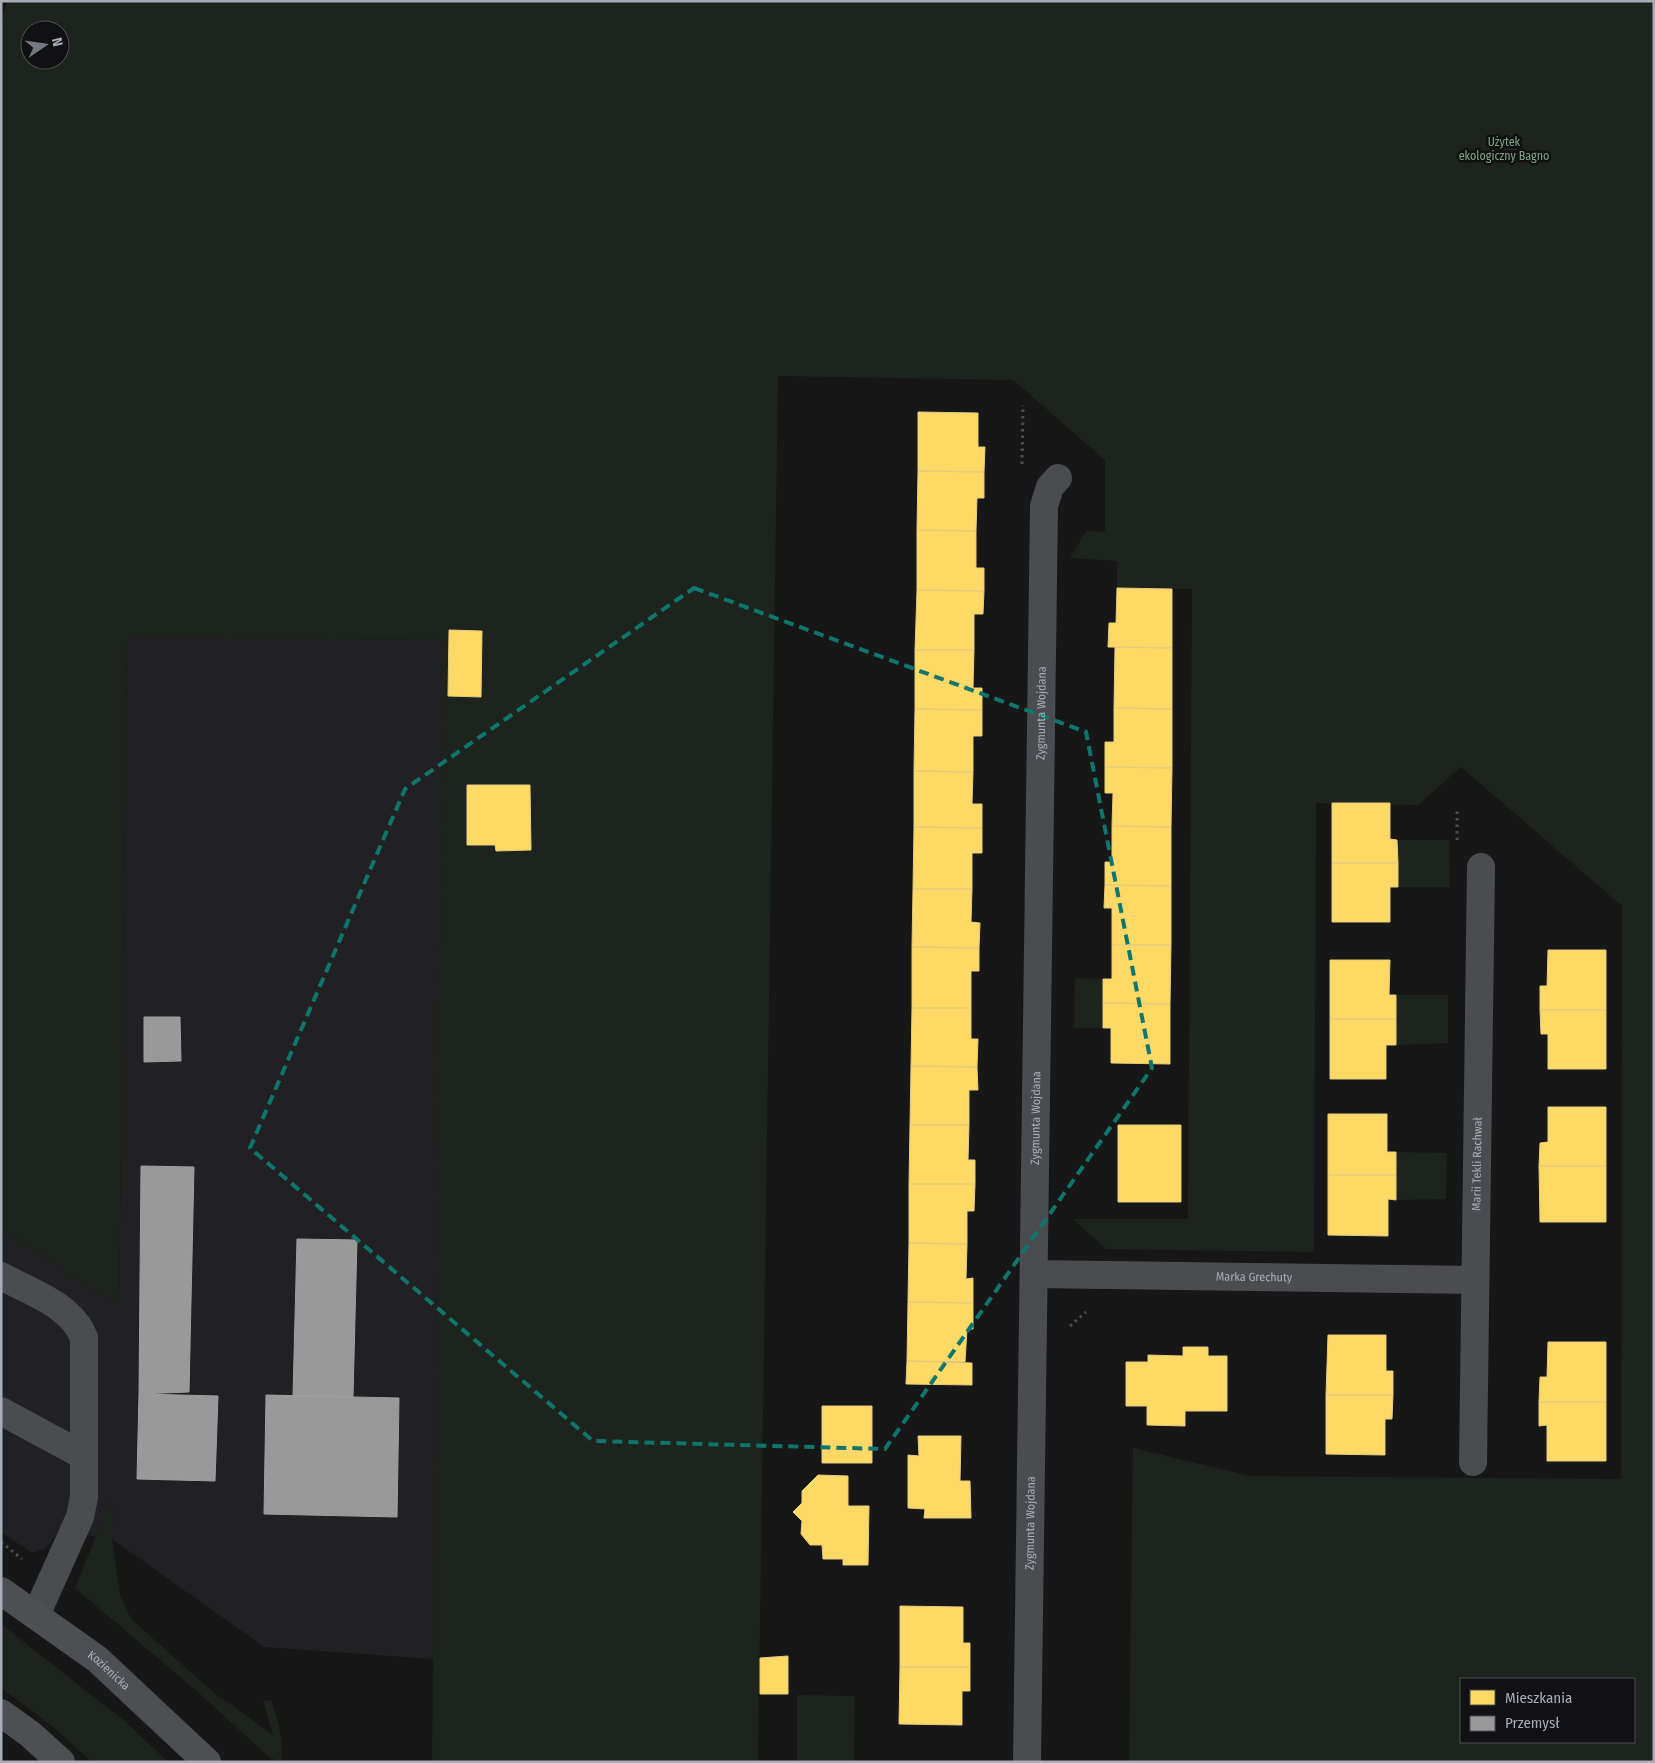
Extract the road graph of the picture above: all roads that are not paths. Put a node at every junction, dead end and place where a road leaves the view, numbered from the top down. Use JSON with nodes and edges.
{"nodes":[{"id":1,"x":1058,"y":478,"type":"dead end"},
{"id":2,"x":1481,"y":867,"type":"dead end"},
{"id":3,"x":1034,"y":1274,"type":"junction"},
{"id":4,"x":1,"y":1276,"type":"edge"},
{"id":5,"x":1475,"y":1280,"type":"junction"},
{"id":6,"x":1,"y":1410,"type":"edge"},
{"id":7,"x":84,"y":1456,"type":"junction"},
{"id":8,"x":1473,"y":1462,"type":"dead end"},
{"id":9,"x":1,"y":1591,"type":"edge"},
{"id":10,"x":36,"y":1615,"type":"junction"},
{"id":11,"x":1,"y":1713,"type":"edge"},
{"id":12,"x":205,"y":1760,"type":"edge"},
{"id":13,"x":61,"y":1762,"type":"edge"},
{"id":14,"x":1027,"y":1762,"type":"edge"}],
"edges":[{"from":1,"to":3,"type":"street","name":"Zygmunta Wojdana"},
{"from":2,"to":5,"type":"street","name":"Marii Tekli Rachwał"},
{"from":3,"to":5,"type":"street","name":"Marka Grechuty"},
{"from":3,"to":14,"type":"street","name":"Zygmunta Wojdana"},
{"from":4,"to":7,"type":"street"},
{"from":5,"to":8,"type":"street","name":"Marii Tekli Rachwał"},
{"from":6,"to":7,"type":"street"},
{"from":7,"to":10,"type":"street"},
{"from":9,"to":10,"type":"main road","name":"Kozienicka"},
{"from":10,"to":12,"type":"main road","name":"Kozienicka"},
{"from":11,"to":13,"type":"main road"}]}
